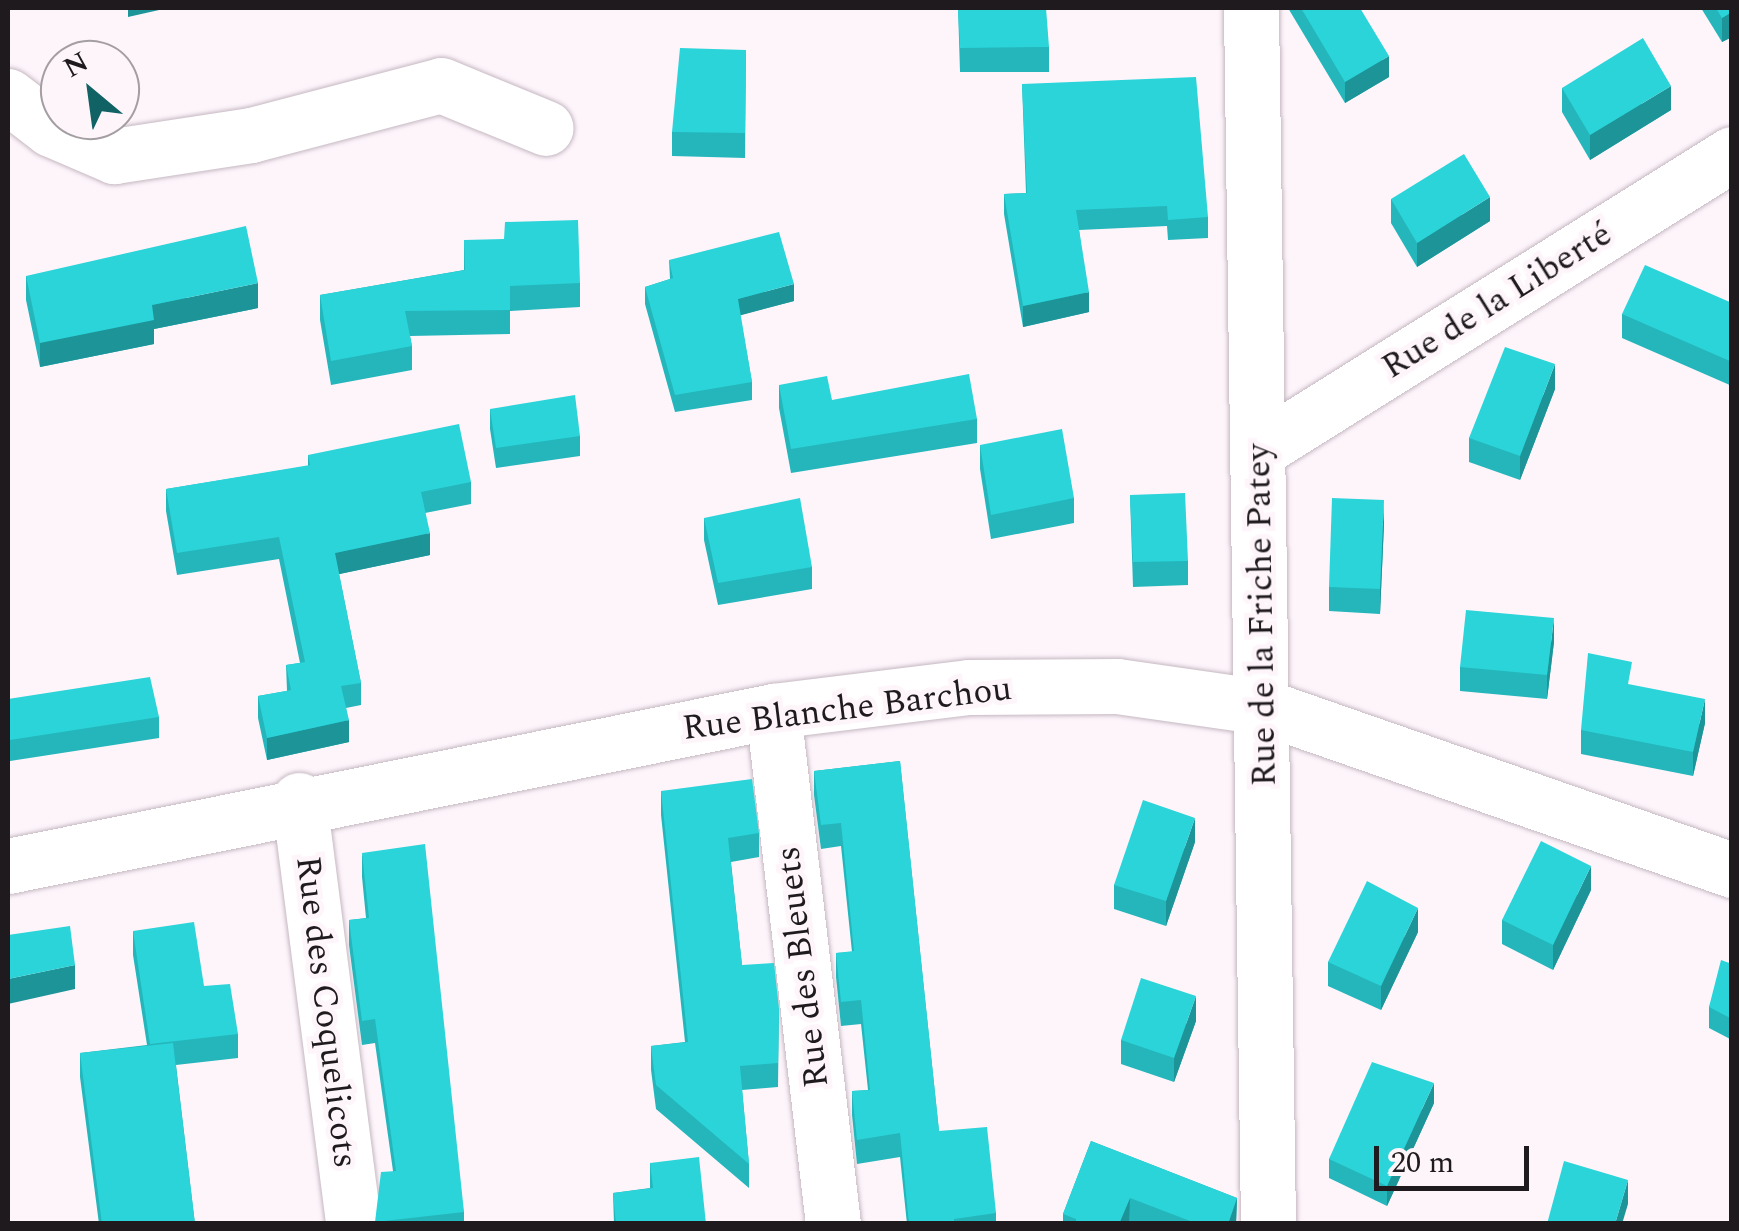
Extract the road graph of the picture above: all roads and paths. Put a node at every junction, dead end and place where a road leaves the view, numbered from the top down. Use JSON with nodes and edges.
{"nodes":[{"id":1,"x":1251,"y":8,"type":"edge"},
{"id":2,"x":8,"y":96,"type":"edge"},
{"id":3,"x":546,"y":128,"type":"dead end"},
{"id":4,"x":1732,"y":154,"type":"edge"},
{"id":5,"x":1262,"y":448,"type":"junction"},
{"id":6,"x":1264,"y":707,"type":"junction"},
{"id":7,"x":773,"y":711,"type":"junction"},
{"id":8,"x":299,"y":800,"type":"junction"},
{"id":9,"x":8,"y":866,"type":"edge"},
{"id":10,"x":1732,"y":870,"type":"edge"},
{"id":11,"x":353,"y":1224,"type":"edge"},
{"id":12,"x":833,"y":1224,"type":"edge"},
{"id":13,"x":1268,"y":1224,"type":"edge"}],
"edges":[{"from":1,"to":5,"type":"street","name":"Rue de la Friche Patey"},
{"from":2,"to":3,"type":"street"},
{"from":4,"to":5,"type":"street","name":"Rue de la Liberté"},
{"from":5,"to":6,"type":"street","name":"Rue de la Friche Patey"},
{"from":6,"to":7,"type":"street","name":"Rue Blanche Barchou"},
{"from":6,"to":10,"type":"street","name":"Rue Blanche Barchou"},
{"from":6,"to":13,"type":"street","name":"Rue de la Friche Patey"},
{"from":7,"to":8,"type":"street","name":"Rue Blanche Barchou"},
{"from":7,"to":12,"type":"street","name":"Rue des Bleuets"},
{"from":8,"to":9,"type":"street","name":"Rue Blanche Barchou"},
{"from":8,"to":11,"type":"street","name":"Rue des Coquelicots"}]}
